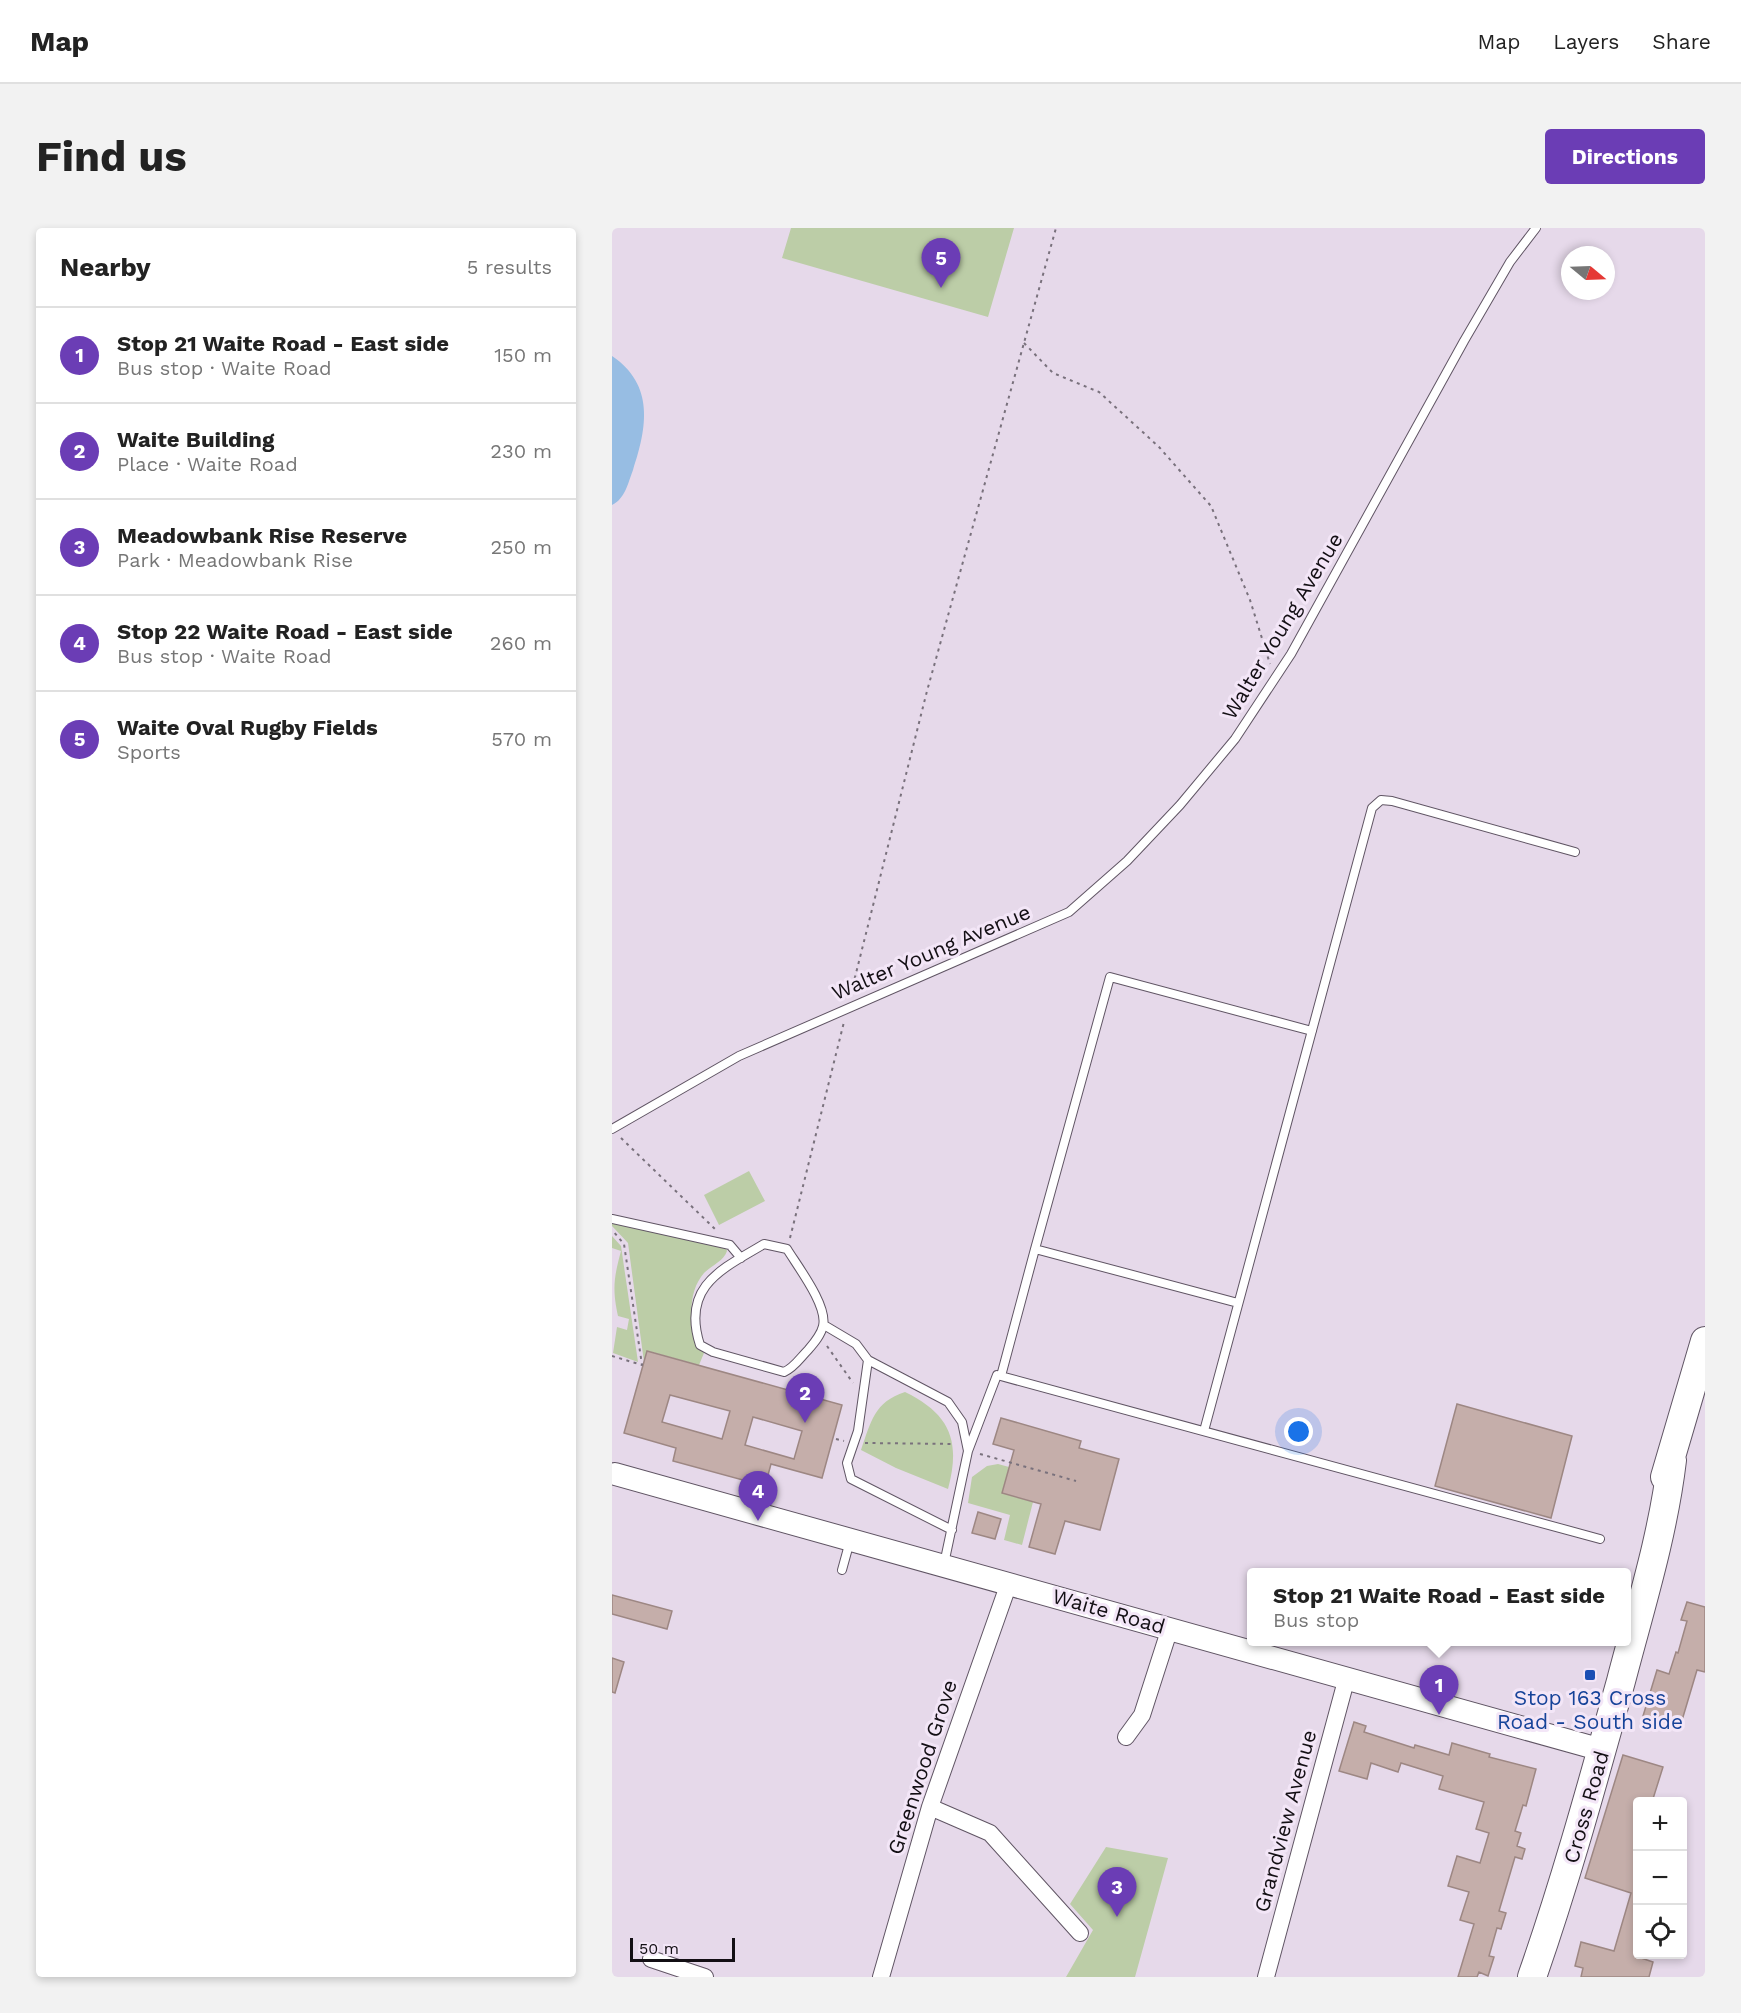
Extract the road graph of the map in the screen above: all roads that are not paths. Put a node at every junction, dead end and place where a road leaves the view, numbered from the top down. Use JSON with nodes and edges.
{"nodes":[{"id":1,"x":1536,"y":228,"type":"edge"},
{"id":2,"x":1575,"y":852,"type":"dead end"},
{"id":3,"x":1312,"y":1031,"type":"junction"},
{"id":4,"x":612,"y":1129,"type":"edge"},
{"id":5,"x":612,"y":1220,"type":"edge"},
{"id":6,"x":1035,"y":1249,"type":"junction"},
{"id":7,"x":741,"y":1258,"type":"junction"},
{"id":8,"x":1238,"y":1304,"type":"junction"},
{"id":9,"x":824,"y":1325,"type":"junction"},
{"id":10,"x":1705,"y":1341,"type":"edge"},
{"id":11,"x":868,"y":1360,"type":"junction"},
{"id":12,"x":1701,"y":1373,"type":"edge"},
{"id":13,"x":1001,"y":1376,"type":"junction"},
{"id":14,"x":1204,"y":1431,"type":"junction"},
{"id":15,"x":968,"y":1447,"type":"junction"},
{"id":16,"x":1672,"y":1460,"type":"junction"},
{"id":17,"x":613,"y":1471,"type":"edge"},
{"id":18,"x":952,"y":1530,"type":"junction"},
{"id":19,"x":850,"y":1539,"type":"junction"},
{"id":20,"x":1600,"y":1539,"type":"dead end"},
{"id":21,"x":944,"y":1565,"type":"junction"},
{"id":22,"x":842,"y":1569,"type":"dead end"},
{"id":23,"x":1631,"y":1579,"type":"edge"},
{"id":24,"x":1009,"y":1583,"type":"junction"},
{"id":25,"x":1170,"y":1628,"type":"junction"},
{"id":26,"x":1631,"y":1631,"type":"edge"},
{"id":27,"x":1613,"y":1646,"type":"edge"},
{"id":28,"x":1626,"y":1646,"type":"edge"},
{"id":29,"x":1347,"y":1677,"type":"junction"},
{"id":30,"x":1126,"y":1737,"type":"dead end"},
{"id":31,"x":1593,"y":1747,"type":"junction"},
{"id":32,"x":930,"y":1807,"type":"junction"},
{"id":33,"x":1080,"y":1933,"type":"dead end"},
{"id":34,"x":651,"y":1959,"type":"dead end"},
{"id":35,"x":885,"y":1974,"type":"edge"},
{"id":36,"x":705,"y":1977,"type":"edge"},
{"id":37,"x":1266,"y":1977,"type":"edge"},
{"id":38,"x":1531,"y":1977,"type":"edge"}],
"edges":[{"from":1,"to":4,"type":"lane","name":"Walter Young Avenue"},
{"from":2,"to":3,"type":"lane"},
{"from":3,"to":6,"type":"lane"},
{"from":3,"to":8,"type":"lane"},
{"from":5,"to":7,"type":"lane"},
{"from":6,"to":8,"type":"lane"},
{"from":6,"to":13,"type":"lane"},
{"from":7,"to":9,"type":"lane"},
{"from":7,"to":9,"type":"lane"},
{"from":8,"to":14,"type":"lane"},
{"from":9,"to":11,"type":"lane"},
{"from":10,"to":12,"type":"highway","name":"Cross Road"},
{"from":11,"to":15,"type":"lane"},
{"from":11,"to":18,"type":"lane"},
{"from":12,"to":16,"type":"highway","name":"Cross Road"},
{"from":13,"to":14,"type":"lane"},
{"from":13,"to":15,"type":"lane"},
{"from":14,"to":20,"type":"lane"},
{"from":15,"to":18,"type":"lane"},
{"from":16,"to":23,"type":"highway","name":"Cross Road"},
{"from":16,"to":26,"type":"highway","name":"Cross Road"},
{"from":17,"to":19,"type":"street","name":"Waite Road"},
{"from":18,"to":21,"type":"lane"},
{"from":19,"to":21,"type":"street","name":"Waite Road"},
{"from":19,"to":22,"type":"lane"},
{"from":21,"to":24,"type":"street","name":"Waite Road"},
{"from":24,"to":25,"type":"street","name":"Waite Road"},
{"from":24,"to":32,"type":"street","name":"Greenwood Grove"},
{"from":25,"to":29,"type":"street","name":"Waite Road"},
{"from":25,"to":30,"type":"street"},
{"from":27,"to":31,"type":"highway","name":"Cross Road"},
{"from":28,"to":31,"type":"highway","name":"Cross Road"},
{"from":29,"to":31,"type":"street","name":"Waite Road"},
{"from":29,"to":37,"type":"street","name":"Grandview Avenue"},
{"from":31,"to":38,"type":"highway","name":"Cross Road"},
{"from":32,"to":33,"type":"street"},
{"from":32,"to":35,"type":"street","name":"Greenwood Grove"},
{"from":34,"to":36,"type":"street"}]}
